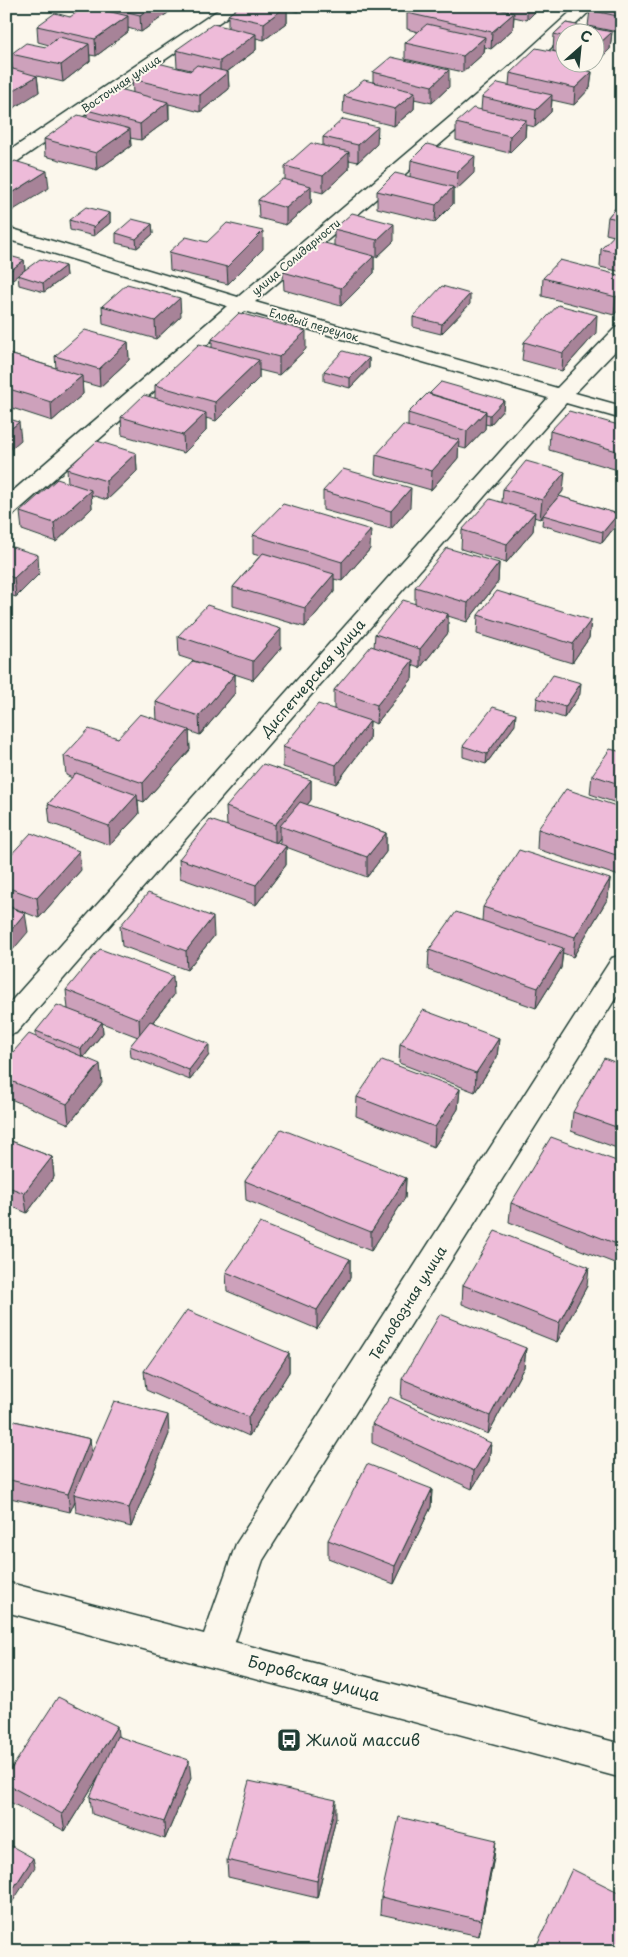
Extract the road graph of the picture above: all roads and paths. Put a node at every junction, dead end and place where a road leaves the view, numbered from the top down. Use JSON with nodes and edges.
{"nodes":[{"id":1,"x":235,"y":6,"type":"edge"},
{"id":2,"x":588,"y":6,"type":"edge"},
{"id":3,"x":6,"y":162,"type":"edge"},
{"id":4,"x":6,"y":233,"type":"edge"},
{"id":5,"x":241,"y":304,"type":"junction"},
{"id":6,"x":622,"y":332,"type":"edge"},
{"id":7,"x":561,"y":396,"type":"junction"},
{"id":8,"x":622,"y":413,"type":"edge"},
{"id":9,"x":6,"y":509,"type":"edge"},
{"id":10,"x":622,"y":966,"type":"edge"},
{"id":11,"x":6,"y":1026,"type":"edge"},
{"id":12,"x":6,"y":1596,"type":"edge"},
{"id":13,"x":216,"y":1651,"type":"junction"},
{"id":14,"x":622,"y":1761,"type":"edge"}],
"edges":[{"from":1,"to":3,"type":"street","name":"Восточная улица"},
{"from":2,"to":5,"type":"street","name":"улица Солидарности"},
{"from":4,"to":5,"type":"street","name":"Еловый переулок"},
{"from":5,"to":7,"type":"street","name":"Еловый переулок"},
{"from":5,"to":9,"type":"street","name":"улица Солидарности"},
{"from":6,"to":7,"type":"street","name":"Диспетчерская улица"},
{"from":7,"to":8,"type":"street","name":"Еловый переулок"},
{"from":7,"to":11,"type":"street","name":"Диспетчерская улица"},
{"from":10,"to":13,"type":"street","name":"Тепловозная улица"},
{"from":12,"to":13,"type":"street","name":"Боровская улица"},
{"from":13,"to":14,"type":"street","name":"Боровская улица"}]}
